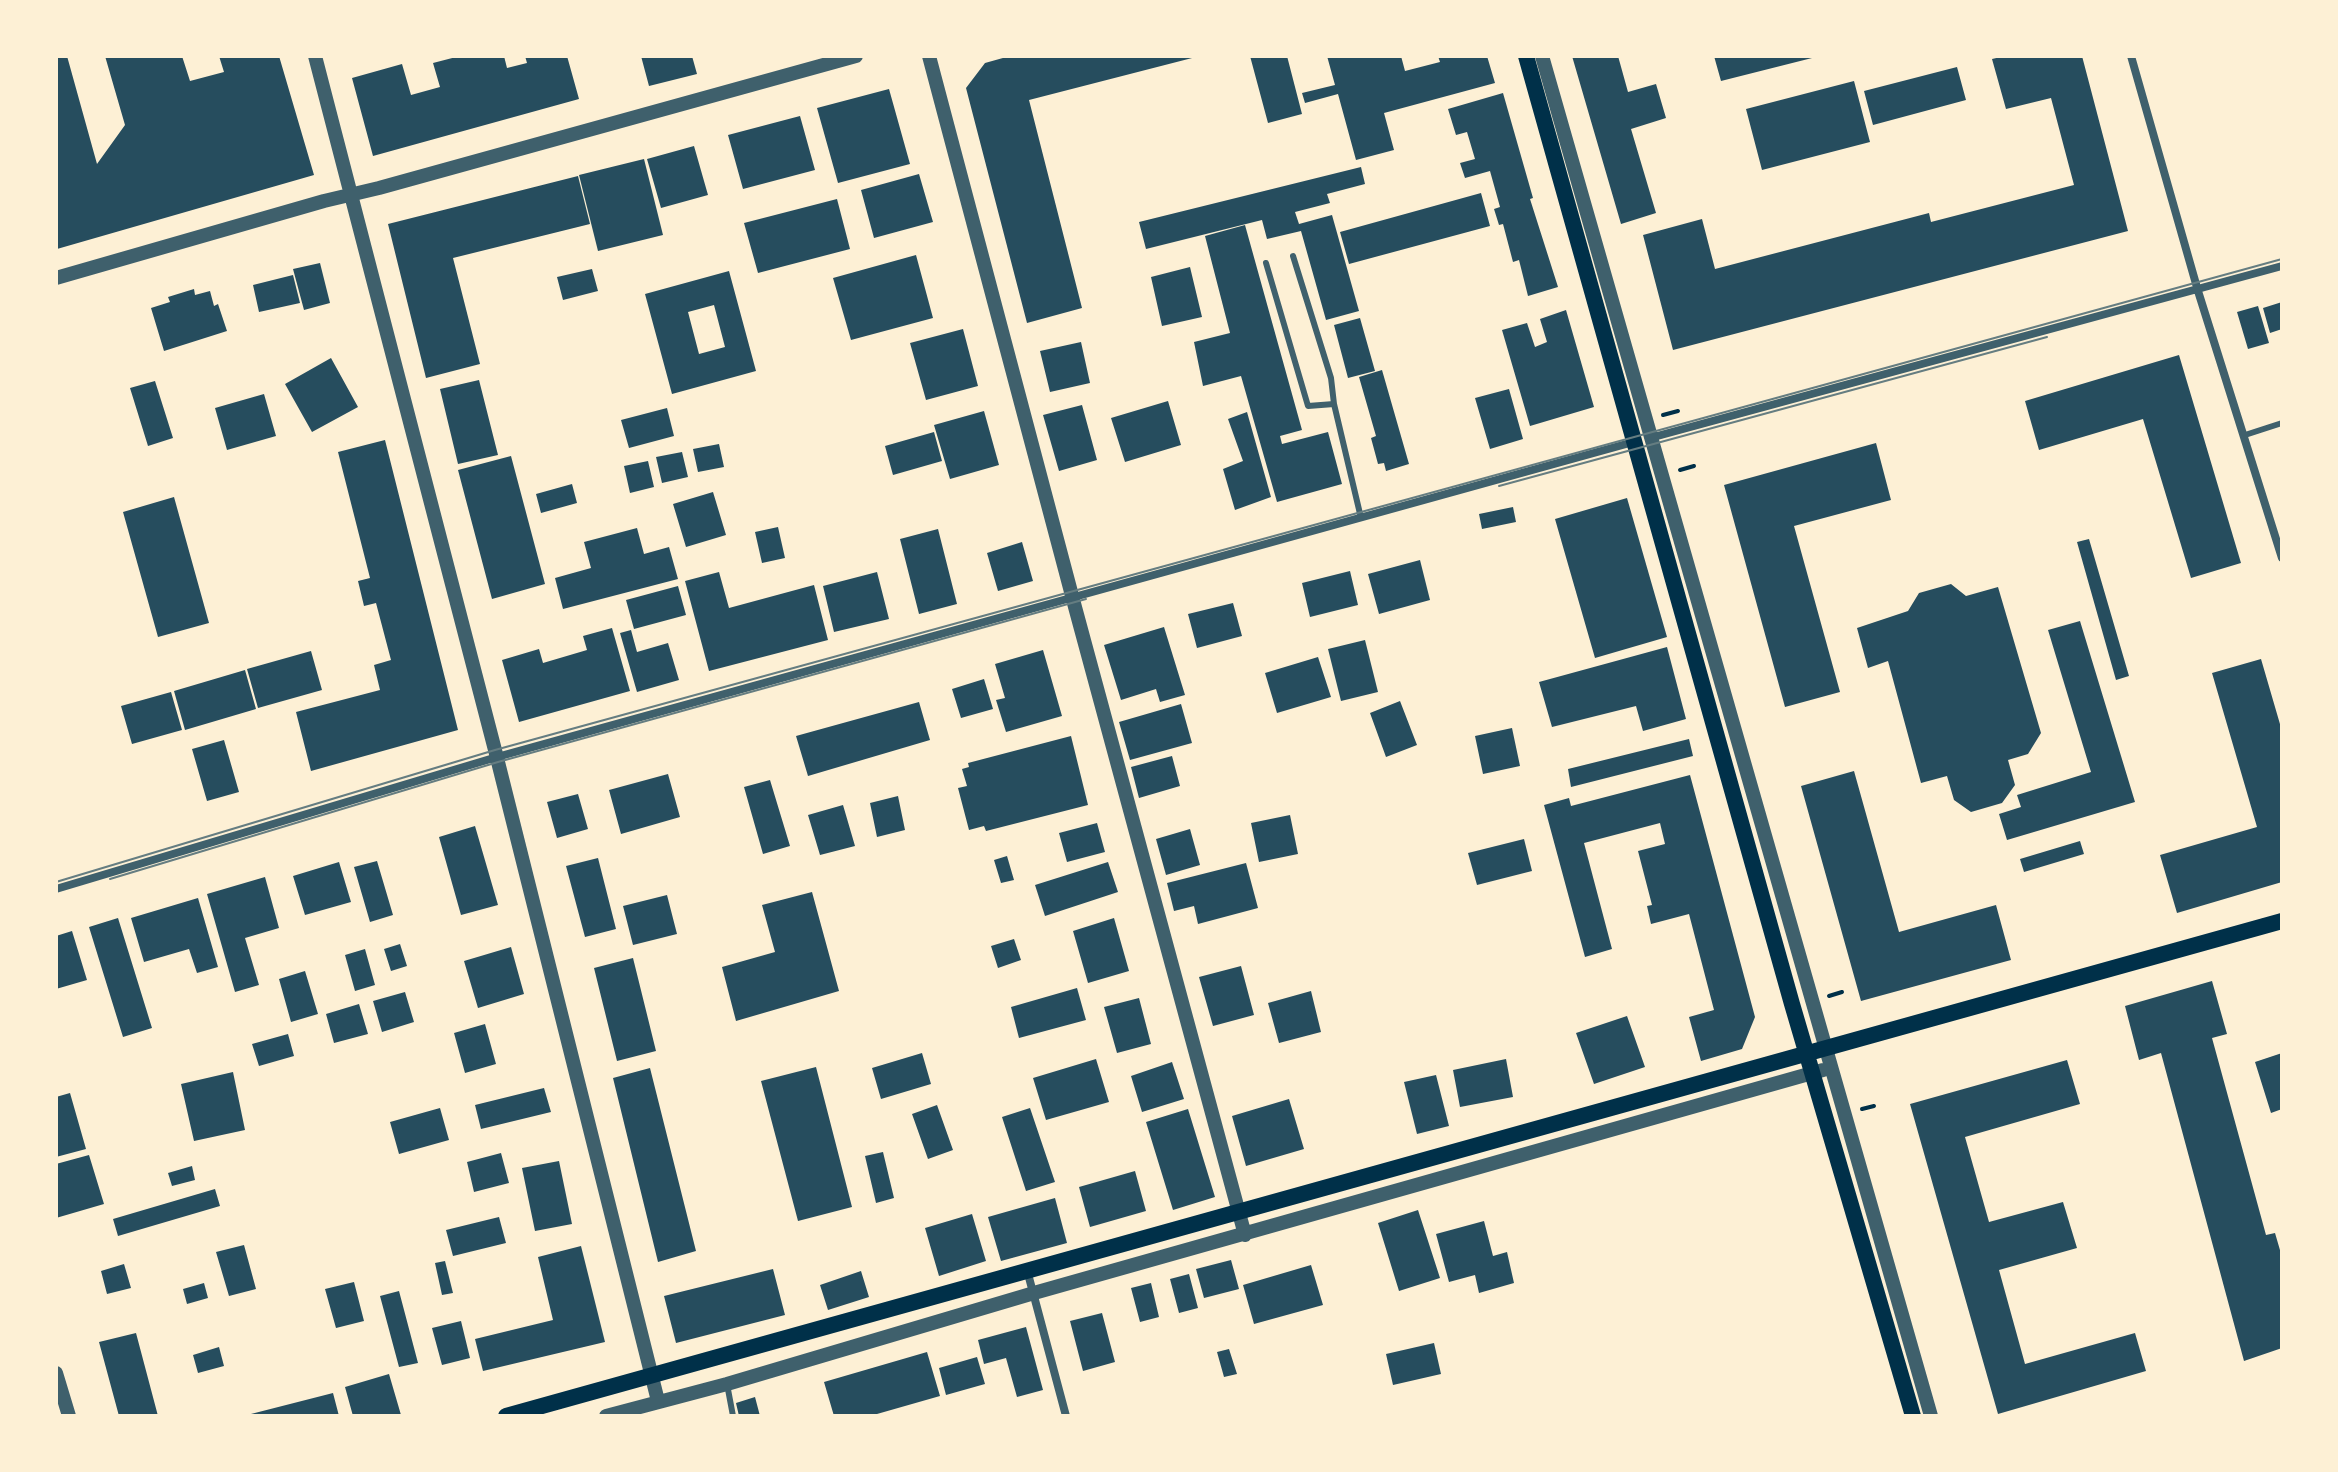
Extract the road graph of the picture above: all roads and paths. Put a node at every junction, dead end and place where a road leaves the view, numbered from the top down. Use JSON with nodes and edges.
{"nodes":[{"id":1,"x":315,"y":56,"type":"edge"},
{"id":2,"x":856,"y":56,"type":"edge"},
{"id":3,"x":929,"y":56,"type":"edge"},
{"id":4,"x":1526,"y":56,"type":"edge"},
{"id":5,"x":1542,"y":56,"type":"edge"},
{"id":6,"x":2131,"y":56,"type":"edge"},
{"id":7,"x":353,"y":194,"type":"junction"},
{"id":8,"x":1293,"y":256,"type":"dead end"},
{"id":9,"x":1266,"y":263,"type":"dead end"},
{"id":10,"x":2282,"y":266,"type":"edge"},
{"id":11,"x":56,"y":278,"type":"edge"},
{"id":12,"x":2198,"y":291,"type":"junction"},
{"id":13,"x":1334,"y":404,"type":"junction"},
{"id":14,"x":2282,"y":423,"type":"edge"},
{"id":15,"x":2245,"y":435,"type":"junction"},
{"id":16,"x":1644,"y":440,"type":"junction"},
{"id":17,"x":1361,"y":518,"type":"junction"},
{"id":18,"x":2282,"y":558,"type":"edge"},
{"id":19,"x":1072,"y":597,"type":"junction"},
{"id":20,"x":497,"y":757,"type":"junction"},
{"id":21,"x":56,"y":889,"type":"edge"},
{"id":22,"x":2282,"y":921,"type":"edge"},
{"id":23,"x":1825,"y":1047,"type":"junction"},
{"id":24,"x":1807,"y":1052,"type":"junction"},
{"id":25,"x":1831,"y":1068,"type":"junction"},
{"id":26,"x":1813,"y":1073,"type":"junction"},
{"id":27,"x":1240,"y":1212,"type":"junction"},
{"id":28,"x":1245,"y":1235,"type":"junction"},
{"id":29,"x":1026,"y":1269,"type":"junction"},
{"id":30,"x":1034,"y":1293,"type":"junction"},
{"id":31,"x":56,"y":1373,"type":"edge"},
{"id":32,"x":652,"y":1376,"type":"junction"},
{"id":33,"x":727,"y":1384,"type":"junction"},
{"id":34,"x":658,"y":1401,"type":"junction"},
{"id":35,"x":69,"y":1416,"type":"edge"},
{"id":36,"x":506,"y":1416,"type":"edge"},
{"id":37,"x":606,"y":1416,"type":"edge"},
{"id":38,"x":733,"y":1416,"type":"edge"},
{"id":39,"x":1066,"y":1416,"type":"edge"},
{"id":40,"x":1913,"y":1416,"type":"edge"},
{"id":41,"x":1931,"y":1416,"type":"edge"}],
"edges":[{"from":1,"to":7,"type":"street"},
{"from":2,"to":7,"type":"street"},
{"from":3,"to":19,"type":"street"},
{"from":4,"to":16,"type":"main road"},
{"from":5,"to":16,"type":"street"},
{"from":6,"to":12,"type":"street"},
{"from":7,"to":11,"type":"street"},
{"from":7,"to":20,"type":"street"},
{"from":8,"to":13,"type":"lane"},
{"from":9,"to":13,"type":"lane"},
{"from":10,"to":12,"type":"street"},
{"from":12,"to":15,"type":"street"},
{"from":12,"to":16,"type":"street"},
{"from":13,"to":17,"type":"lane"},
{"from":14,"to":15,"type":"lane"},
{"from":15,"to":18,"type":"street"},
{"from":16,"to":17,"type":"street"},
{"from":16,"to":23,"type":"street"},
{"from":16,"to":24,"type":"main road"},
{"from":17,"to":19,"type":"street"},
{"from":19,"to":20,"type":"street"},
{"from":19,"to":27,"type":"street"},
{"from":20,"to":21,"type":"street"},
{"from":20,"to":32,"type":"street"},
{"from":22,"to":23,"type":"main road"},
{"from":23,"to":24,"type":"main road"},
{"from":23,"to":25,"type":"street"},
{"from":24,"to":26,"type":"main road"},
{"from":24,"to":27,"type":"main road"},
{"from":25,"to":26,"type":"street"},
{"from":25,"to":41,"type":"street"},
{"from":26,"to":28,"type":"street"},
{"from":26,"to":40,"type":"main road"},
{"from":27,"to":28,"type":"street"},
{"from":27,"to":29,"type":"main road"},
{"from":28,"to":30,"type":"street"},
{"from":29,"to":30,"type":"street"},
{"from":29,"to":32,"type":"main road"},
{"from":30,"to":33,"type":"street"},
{"from":30,"to":39,"type":"street"},
{"from":31,"to":35,"type":"street"},
{"from":32,"to":34,"type":"street"},
{"from":32,"to":36,"type":"main road"},
{"from":33,"to":34,"type":"street"},
{"from":33,"to":38,"type":"lane"},
{"from":34,"to":37,"type":"street"}]}
